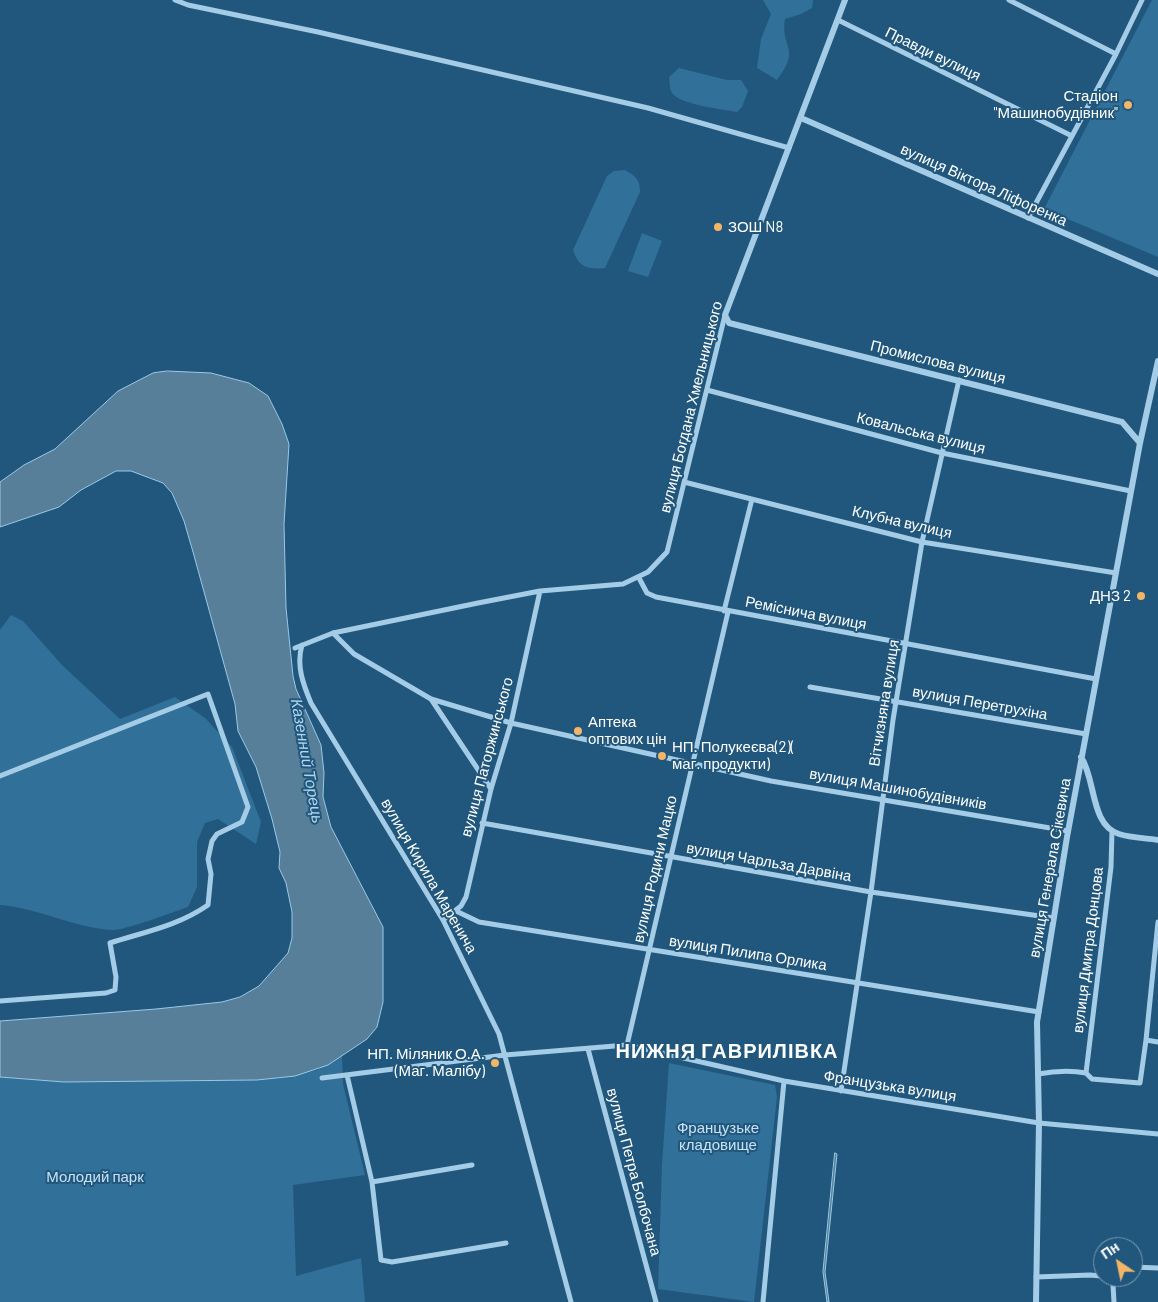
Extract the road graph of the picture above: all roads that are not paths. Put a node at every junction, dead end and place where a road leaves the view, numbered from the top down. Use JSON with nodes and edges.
{"nodes":[{"id":1,"x":175,"y":0,"type":"edge"},
{"id":2,"x":845,"y":0,"type":"edge"},
{"id":3,"x":1009,"y":0,"type":"edge"},
{"id":4,"x":1142,"y":0,"type":"edge"},
{"id":5,"x":838,"y":20,"type":"junction"},
{"id":6,"x":1116,"y":54,"type":"junction"},
{"id":7,"x":800,"y":118,"type":"junction"},
{"id":8,"x":1072,"y":136,"type":"junction"},
{"id":9,"x":789,"y":148,"type":"junction"},
{"id":10,"x":1028,"y":218,"type":"junction"},
{"id":11,"x":1158,"y":274,"type":"edge"},
{"id":12,"x":725,"y":315,"type":"junction"},
{"id":13,"x":1158,"y":361,"type":"edge"},
{"id":14,"x":959,"y":380,"type":"junction"},
{"id":15,"x":707,"y":390,"type":"junction"},
{"id":16,"x":1140,"y":444,"type":"junction"},
{"id":17,"x":942,"y":453,"type":"junction"},
{"id":18,"x":684,"y":482,"type":"junction"},
{"id":19,"x":1131,"y":491,"type":"junction"},
{"id":20,"x":752,"y":499,"type":"junction"},
{"id":21,"x":922,"y":542,"type":"junction"},
{"id":22,"x":1116,"y":573,"type":"junction"},
{"id":23,"x":639,"y":578,"type":"junction"},
{"id":24,"x":540,"y":592,"type":"junction"},
{"id":25,"x":726,"y":611,"type":"junction"},
{"id":26,"x":333,"y":634,"type":"junction"},
{"id":27,"x":302,"y":645,"type":"junction"},
{"id":28,"x":907,"y":645,"type":"junction"},
{"id":29,"x":295,"y":648,"type":"dead end"},
{"id":30,"x":1096,"y":679,"type":"junction"},
{"id":31,"x":810,"y":687,"type":"dead end"},
{"id":32,"x":431,"y":699,"type":"junction"},
{"id":33,"x":896,"y":700,"type":"junction"},
{"id":34,"x":511,"y":723,"type":"junction"},
{"id":35,"x":1086,"y":734,"type":"junction"},
{"id":36,"x":1082,"y":757,"type":"junction"},
{"id":37,"x":692,"y":764,"type":"junction"},
{"id":38,"x":0,"y":776,"type":"edge"},
{"id":39,"x":491,"y":788,"type":"junction"},
{"id":40,"x":882,"y":800,"type":"junction"},
{"id":41,"x":482,"y":823,"type":"junction"},
{"id":42,"x":1068,"y":831,"type":"junction"},
{"id":43,"x":1112,"y":831,"type":"junction"},
{"id":44,"x":1158,"y":840,"type":"edge"},
{"id":45,"x":671,"y":857,"type":"junction"},
{"id":46,"x":872,"y":892,"type":"junction"},
{"id":47,"x":456,"y":911,"type":"junction"},
{"id":48,"x":1054,"y":918,"type":"junction"},
{"id":49,"x":443,"y":920,"type":"junction"},
{"id":50,"x":1158,"y":922,"type":"edge"},
{"id":51,"x":649,"y":950,"type":"junction"},
{"id":52,"x":856,"y":983,"type":"junction"},
{"id":53,"x":0,"y":1001,"type":"edge"},
{"id":54,"x":1039,"y":1012,"type":"junction"},
{"id":55,"x":1146,"y":1040,"type":"junction"},
{"id":56,"x":1158,"y":1042,"type":"edge"},
{"id":57,"x":627,"y":1045,"type":"junction"},
{"id":58,"x":588,"y":1048,"type":"junction"},
{"id":59,"x":505,"y":1055,"type":"junction"},
{"id":60,"x":1086,"y":1073,"type":"junction"},
{"id":61,"x":1038,"y":1074,"type":"junction"},
{"id":62,"x":348,"y":1075,"type":"junction"},
{"id":63,"x":322,"y":1078,"type":"dead end"},
{"id":64,"x":784,"y":1081,"type":"junction"},
{"id":65,"x":841,"y":1091,"type":"junction"},
{"id":66,"x":1039,"y":1123,"type":"junction"},
{"id":67,"x":1158,"y":1134,"type":"edge"},
{"id":68,"x":472,"y":1164,"type":"dead end"},
{"id":69,"x":372,"y":1182,"type":"junction"},
{"id":70,"x":506,"y":1243,"type":"dead end"},
{"id":71,"x":1143,"y":1267,"type":"edge"},
{"id":72,"x":1158,"y":1268,"type":"edge"},
{"id":73,"x":1093,"y":1275,"type":"edge"},
{"id":74,"x":1036,"y":1278,"type":"junction"},
{"id":75,"x":1113,"y":1287,"type":"edge"},
{"id":76,"x":571,"y":1302,"type":"edge"},
{"id":77,"x":656,"y":1302,"type":"edge"},
{"id":78,"x":763,"y":1302,"type":"edge"},
{"id":79,"x":1036,"y":1302,"type":"edge"},
{"id":80,"x":1114,"y":1302,"type":"edge"}],
"edges":[{"from":1,"to":9,"type":"street"},
{"from":2,"to":5,"type":"street","name":"вулиця Богдана Хмельницького"},
{"from":3,"to":6,"type":"street"},
{"from":4,"to":6,"type":"street"},
{"from":5,"to":7,"type":"street","name":"вулиця Богдана Хмельницького"},
{"from":5,"to":8,"type":"street","name":"Правди вулиця"},
{"from":6,"to":8,"type":"street"},
{"from":7,"to":9,"type":"street","name":"вулиця Богдана Хмельницького"},
{"from":7,"to":10,"type":"street","name":"вулиця Віктора Ліфоренка"},
{"from":8,"to":10,"type":"street"},
{"from":9,"to":12,"type":"street","name":"вулиця Богдана Хмельницького"},
{"from":10,"to":11,"type":"street","name":"вулиця Віктора Ліфоренка"},
{"from":12,"to":14,"type":"street","name":"Промислова вулиця"},
{"from":12,"to":15,"type":"street","name":"вулиця Богдана Хмельницького"},
{"from":13,"to":16,"type":"street"},
{"from":14,"to":16,"type":"street","name":"Промислова вулиця"},
{"from":14,"to":17,"type":"street","name":"Вітчизняна вулиця"},
{"from":15,"to":17,"type":"street","name":"Ковальська вулиця"},
{"from":15,"to":18,"type":"street","name":"вулиця Богдана Хмельницького"},
{"from":16,"to":19,"type":"street","name":"вулиця Генерала Сікевича"},
{"from":17,"to":19,"type":"street","name":"Ковальська вулиця"},
{"from":17,"to":21,"type":"street","name":"Вітчизняна вулиця"},
{"from":18,"to":20,"type":"street","name":"Клубна вулиця"},
{"from":18,"to":23,"type":"street","name":"вулиця Богдана Хмельницького"},
{"from":19,"to":22,"type":"street","name":"вулиця Генерала Сікевича"},
{"from":20,"to":21,"type":"street","name":"Клубна вулиця"},
{"from":20,"to":25,"type":"street","name":"вулиця Родини Мацко"},
{"from":21,"to":22,"type":"street","name":"Клубна вулиця"},
{"from":21,"to":28,"type":"street","name":"Вітчизняна вулиця"},
{"from":22,"to":30,"type":"street","name":"вулиця Генерала Сікевича"},
{"from":23,"to":24,"type":"street","name":"вулиця Богдана Хмельницького"},
{"from":23,"to":25,"type":"street","name":"Реміснича вулиця"},
{"from":24,"to":26,"type":"street","name":"вулиця Богдана Хмельницького"},
{"from":24,"to":34,"type":"street","name":"вулиця Паторжинського"},
{"from":25,"to":28,"type":"street","name":"Реміснича вулиця"},
{"from":25,"to":37,"type":"street","name":"вулиця Родини Мацко"},
{"from":26,"to":27,"type":"street","name":"вулиця Богдана Хмельницького"},
{"from":26,"to":32,"type":"street","name":"вулиця Машинобудівників"},
{"from":27,"to":29,"type":"street","name":"вулиця Богдана Хмельницького"},
{"from":27,"to":49,"type":"street","name":"вулиця Кирила Маренича"},
{"from":28,"to":30,"type":"street","name":"Реміснича вулиця"},
{"from":28,"to":33,"type":"street","name":"Вітчизняна вулиця"},
{"from":30,"to":35,"type":"street","name":"вулиця Генерала Сікевича"},
{"from":31,"to":33,"type":"street","name":"вулиця Перетрухіна"},
{"from":32,"to":34,"type":"street","name":"вулиця Машинобудівників"},
{"from":32,"to":39,"type":"street"},
{"from":33,"to":35,"type":"street","name":"вулиця Перетрухіна"},
{"from":33,"to":40,"type":"street","name":"Вітчизняна вулиця"},
{"from":34,"to":37,"type":"street","name":"вулиця Машинобудівників"},
{"from":34,"to":39,"type":"street","name":"вулиця Паторжинського"},
{"from":35,"to":36,"type":"street","name":"вулиця Генерала Сікевича"},
{"from":36,"to":42,"type":"street","name":"вулиця Генерала Сікевича"},
{"from":36,"to":43,"type":"street"},
{"from":37,"to":40,"type":"street","name":"вулиця Машинобудівників"},
{"from":37,"to":45,"type":"street","name":"вулиця Родини Мацко"},
{"from":38,"to":53,"type":"street"},
{"from":39,"to":41,"type":"street","name":"вулиця Паторжинського"},
{"from":40,"to":42,"type":"street","name":"вулиця Машинобудівників"},
{"from":40,"to":46,"type":"street","name":"Вітчизняна вулиця"},
{"from":41,"to":45,"type":"street","name":"вулиця Чарльза Дарвіна"},
{"from":41,"to":47,"type":"street","name":"вулиця Паторжинського"},
{"from":42,"to":48,"type":"street","name":"вулиця Генерала Сікевича"},
{"from":43,"to":44,"type":"street"},
{"from":43,"to":60,"type":"street","name":"вулиця Дмитра Донцова"},
{"from":45,"to":46,"type":"street","name":"вулиця Чарльза Дарвіна"},
{"from":45,"to":51,"type":"street","name":"вулиця Родини Мацко"},
{"from":46,"to":48,"type":"street","name":"вулиця Чарльза Дарвіна"},
{"from":46,"to":52,"type":"street","name":"Вітчизняна вулиця"},
{"from":47,"to":49,"type":"street","name":"вулиця Паторжинського"},
{"from":47,"to":51,"type":"street","name":"вулиця Пилипа Орлика"},
{"from":48,"to":54,"type":"street","name":"вулиця Генерала Сікевича"},
{"from":49,"to":59,"type":"street","name":"вулиця Кирила Маренича"},
{"from":50,"to":55,"type":"street"},
{"from":51,"to":52,"type":"street","name":"вулиця Пилипа Орлика"},
{"from":51,"to":57,"type":"street","name":"вулиця Родини Мацко"},
{"from":52,"to":54,"type":"street","name":"вулиця Пилипа Орлика"},
{"from":52,"to":65,"type":"street","name":"Вітчизняна вулиця"},
{"from":54,"to":61,"type":"street","name":"вулиця Генерала Сікевича"},
{"from":55,"to":56,"type":"street"},
{"from":55,"to":60,"type":"street"},
{"from":57,"to":58,"type":"street","name":"Французька вулиця"},
{"from":57,"to":64,"type":"street","name":"Французька вулиця"},
{"from":58,"to":59,"type":"street","name":"Французька вулиця"},
{"from":58,"to":77,"type":"street","name":"вулиця Петра Болбочана"},
{"from":59,"to":62,"type":"street","name":"Французька вулиця"},
{"from":59,"to":76,"type":"street","name":"вулиця Кирила Маренича"},
{"from":60,"to":61,"type":"street"},
{"from":61,"to":66,"type":"street","name":"вулиця Генерала Сікевича"},
{"from":62,"to":63,"type":"street","name":"Французька вулиця"},
{"from":62,"to":69,"type":"street"},
{"from":64,"to":65,"type":"street","name":"Французька вулиця"},
{"from":64,"to":78,"type":"street"},
{"from":65,"to":66,"type":"street","name":"Французька вулиця"},
{"from":66,"to":67,"type":"street","name":"Французька вулиця"},
{"from":66,"to":74,"type":"street","name":"вулиця Генерала Сікевича"},
{"from":68,"to":69,"type":"street"},
{"from":69,"to":70,"type":"street"},
{"from":71,"to":72,"type":"street"},
{"from":73,"to":74,"type":"street"},
{"from":74,"to":79,"type":"street","name":"вулиця Генерала Сікевича"},
{"from":75,"to":80,"type":"street"}]}
